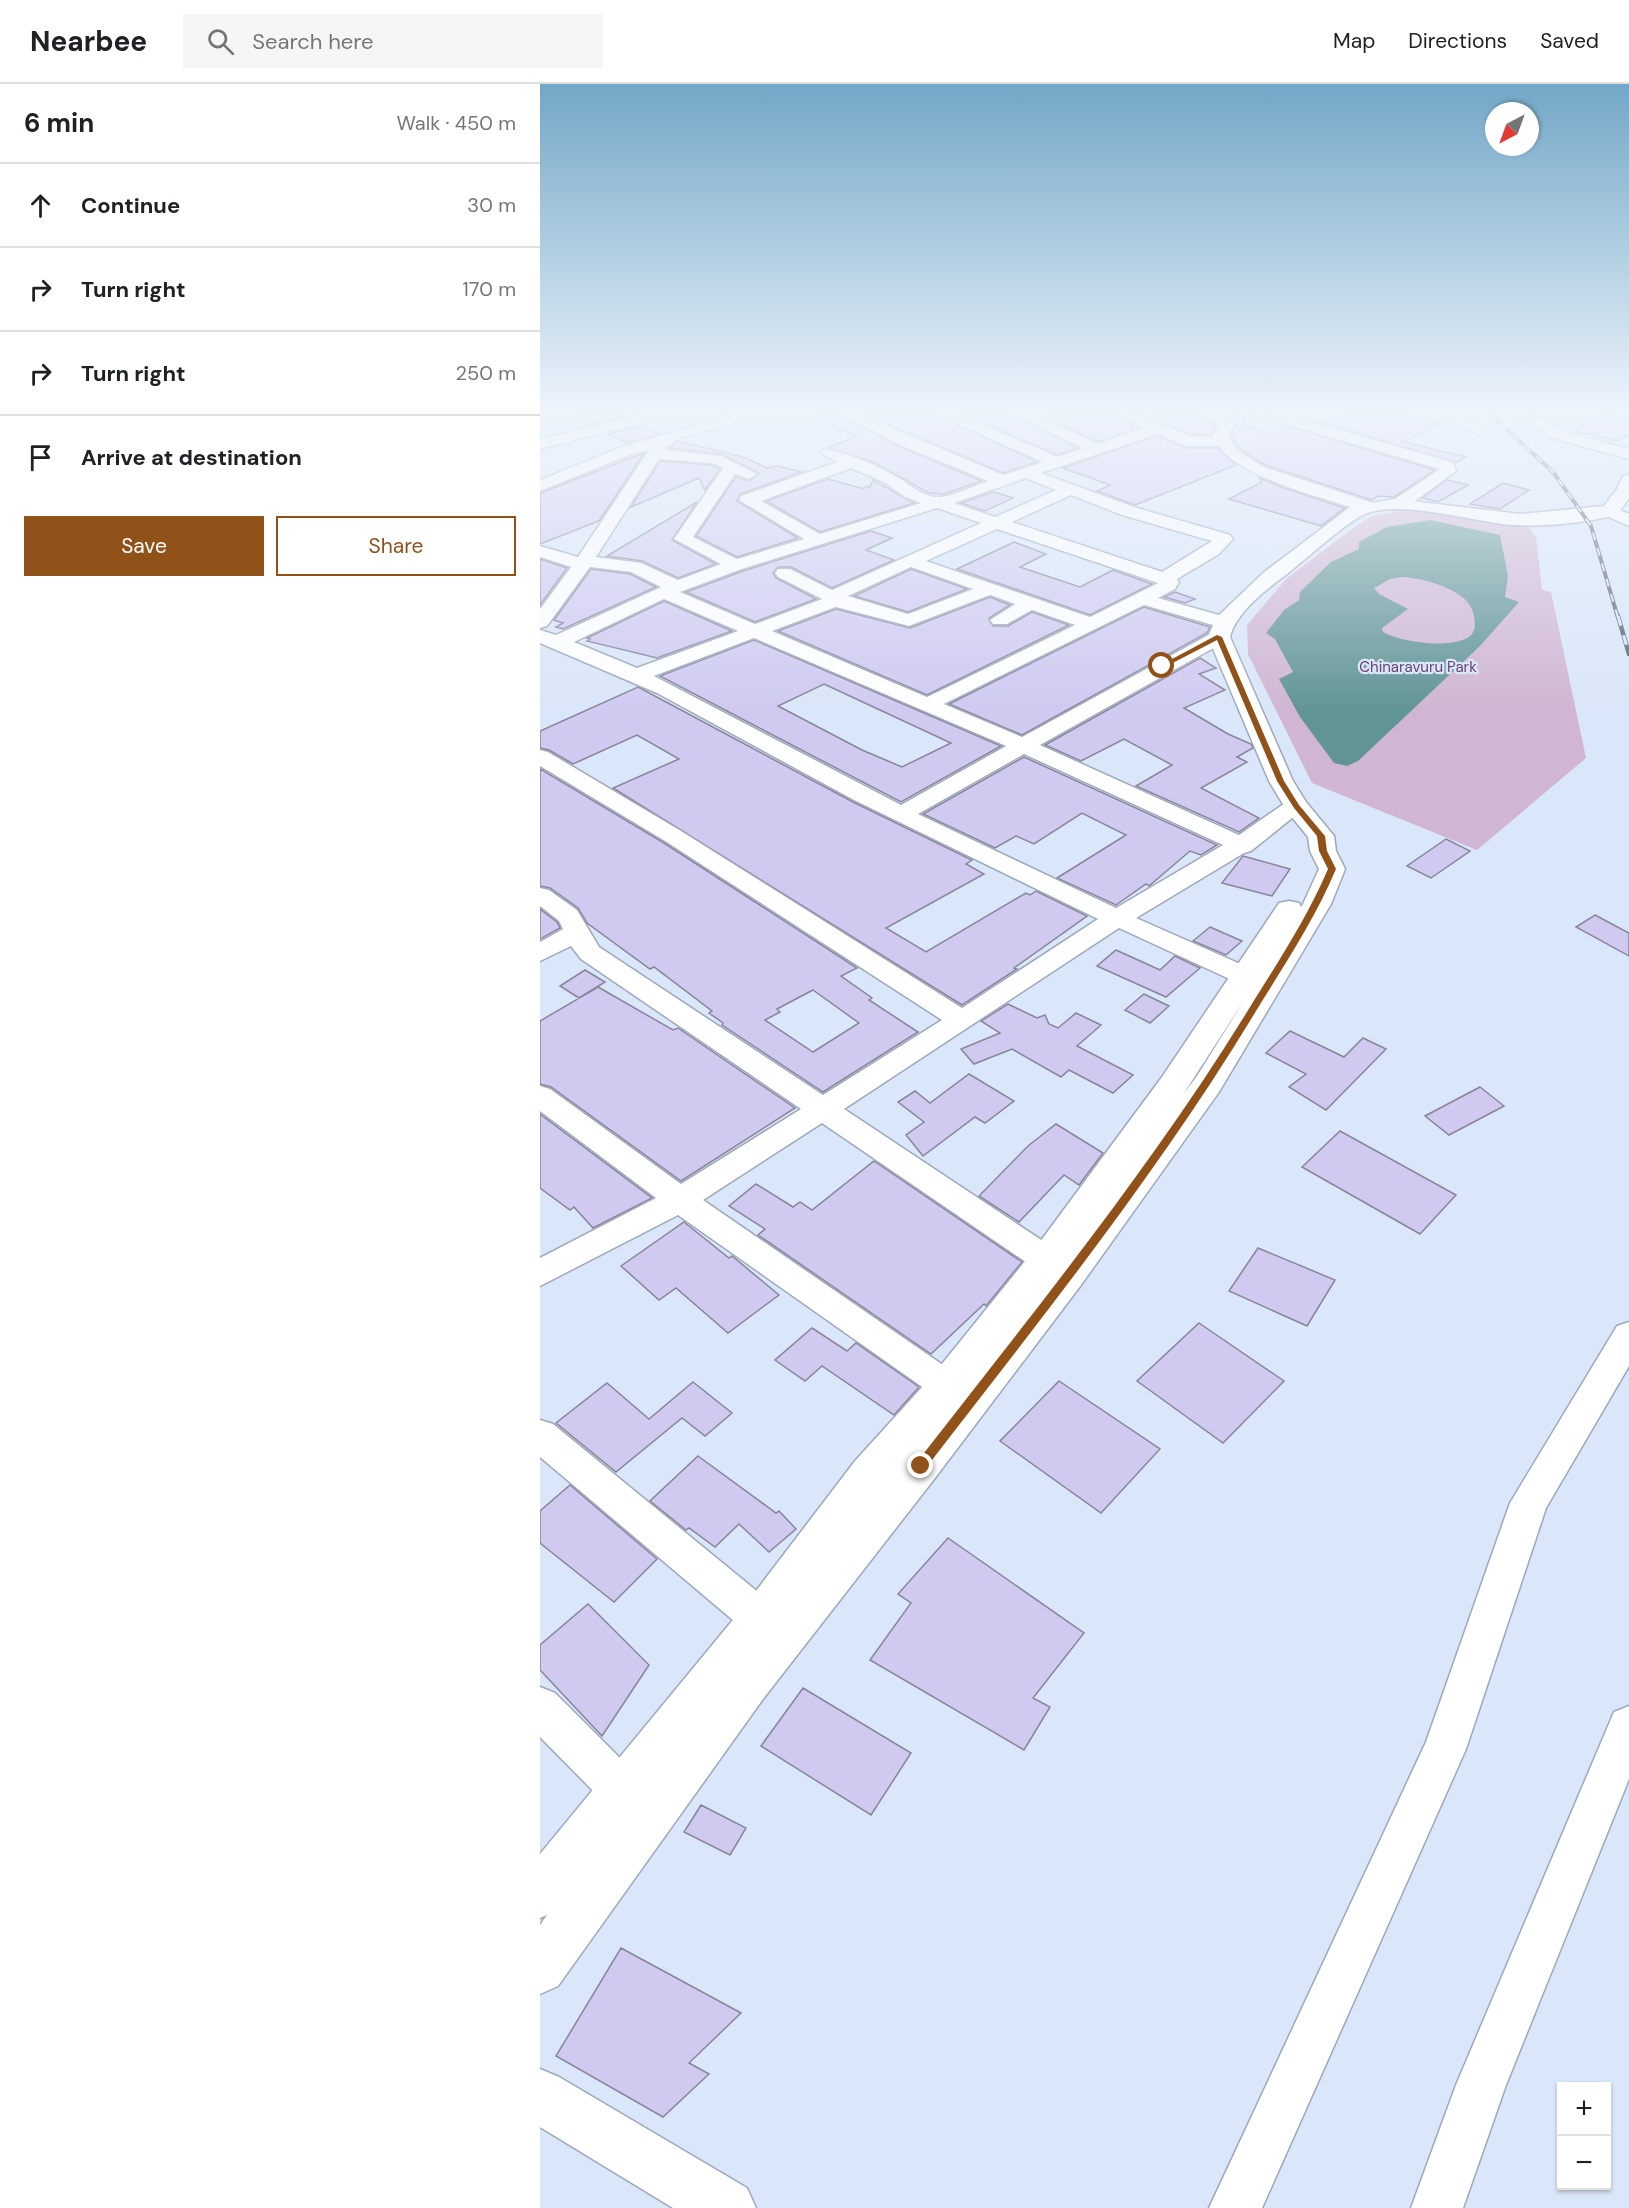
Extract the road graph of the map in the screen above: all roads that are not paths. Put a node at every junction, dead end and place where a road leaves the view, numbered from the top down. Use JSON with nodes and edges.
{"nodes":[{"id":1,"x":617,"y":512,"type":"edge"},
{"id":2,"x":700,"y":512,"type":"edge"},
{"id":3,"x":768,"y":512,"type":"edge"},
{"id":4,"x":907,"y":512,"type":"edge"},
{"id":5,"x":963,"y":512,"type":"edge"},
{"id":6,"x":1019,"y":512,"type":"edge"},
{"id":7,"x":1132,"y":512,"type":"edge"},
{"id":8,"x":1355,"y":512,"type":"edge"},
{"id":9,"x":1465,"y":512,"type":"edge"},
{"id":10,"x":1608,"y":512,"type":"edge"},
{"id":11,"x":1610,"y":512,"type":"edge"},
{"id":12,"x":1629,"y":520,"type":"edge"},
{"id":13,"x":995,"y":523,"type":"junction"},
{"id":14,"x":817,"y":540,"type":"junction"},
{"id":15,"x":540,"y":550,"type":"edge"},
{"id":16,"x":910,"y":561,"type":"junction"},
{"id":17,"x":583,"y":563,"type":"junction"},
{"id":18,"x":736,"y":565,"type":"junction"},
{"id":19,"x":784,"y":573,"type":"dead end"},
{"id":20,"x":1164,"y":579,"type":"junction"},
{"id":21,"x":671,"y":589,"type":"junction"},
{"id":22,"x":989,"y":589,"type":"junction"},
{"id":23,"x":834,"y":599,"type":"junction"},
{"id":24,"x":1142,"y":599,"type":"junction"},
{"id":25,"x":1031,"y":603,"type":"junction"},
{"id":26,"x":857,"y":609,"type":"dead end"},
{"id":27,"x":1000,"y":620,"type":"dead end"},
{"id":28,"x":540,"y":622,"type":"edge"},
{"id":29,"x":1091,"y":624,"type":"junction"},
{"id":30,"x":1221,"y":629,"type":"junction"},
{"id":31,"x":758,"y":630,"type":"junction"},
{"id":32,"x":549,"y":639,"type":"edge"},
{"id":33,"x":634,"y":676,"type":"junction"},
{"id":34,"x":927,"y":705,"type":"junction"},
{"id":35,"x":1025,"y":747,"type":"junction"},
{"id":36,"x":540,"y":757,"type":"edge"},
{"id":37,"x":1296,"y":806,"type":"junction"},
{"id":38,"x":902,"y":814,"type":"junction"},
{"id":39,"x":1243,"y":846,"type":"junction"},
{"id":40,"x":1323,"y":851,"type":"junction"},
{"id":41,"x":540,"y":895,"type":"edge"},
{"id":42,"x":1117,"y":920,"type":"junction"},
{"id":43,"x":576,"y":932,"type":"junction"},
{"id":44,"x":540,"y":953,"type":"edge"},
{"id":45,"x":1245,"y":976,"type":"junction"},
{"id":46,"x":960,"y":1020,"type":"junction"},
{"id":47,"x":540,"y":1096,"type":"edge"},
{"id":48,"x":821,"y":1109,"type":"junction"},
{"id":49,"x":680,"y":1200,"type":"junction"},
{"id":50,"x":1047,"y":1260,"type":"junction"},
{"id":51,"x":540,"y":1273,"type":"edge"},
{"id":52,"x":1629,"y":1336,"type":"edge"},
{"id":53,"x":947,"y":1386,"type":"junction"},
{"id":54,"x":540,"y":1435,"type":"edge"},
{"id":55,"x":761,"y":1619,"type":"junction"},
{"id":56,"x":540,"y":1707,"type":"edge"},
{"id":57,"x":1629,"y":1727,"type":"edge"},
{"id":58,"x":622,"y":1790,"type":"junction"},
{"id":59,"x":540,"y":1893,"type":"edge"},
{"id":60,"x":540,"y":1968,"type":"edge"},
{"id":61,"x":540,"y":2096,"type":"edge"},
{"id":62,"x":727,"y":2208,"type":"edge"},
{"id":63,"x":1235,"y":2208,"type":"edge"},
{"id":64,"x":1437,"y":2208,"type":"edge"}],
"edges":[{"from":1,"to":17,"type":"street"},
{"from":2,"to":18,"type":"street"},
{"from":3,"to":14,"type":"street"},
{"from":4,"to":14,"type":"street"},
{"from":5,"to":13,"type":"street"},
{"from":6,"to":13,"type":"street"},
{"from":7,"to":20,"type":"street"},
{"from":8,"to":30,"type":"main road"},
{"from":9,"to":10,"type":"main road"},
{"from":11,"to":12,"type":"street"},
{"from":13,"to":16,"type":"street"},
{"from":13,"to":20,"type":"street"},
{"from":14,"to":18,"type":"street"},
{"from":15,"to":17,"type":"street"},
{"from":16,"to":22,"type":"street"},
{"from":16,"to":23,"type":"street"},
{"from":17,"to":21,"type":"street"},
{"from":17,"to":28,"type":"street"},
{"from":18,"to":21,"type":"street"},
{"from":19,"to":23,"type":"street"},
{"from":20,"to":24,"type":"street"},
{"from":21,"to":31,"type":"street"},
{"from":21,"to":32,"type":"street"},
{"from":22,"to":23,"type":"street"},
{"from":22,"to":25,"type":"street"},
{"from":23,"to":26,"type":"street"},
{"from":23,"to":31,"type":"street"},
{"from":24,"to":29,"type":"street"},
{"from":24,"to":30,"type":"street"},
{"from":25,"to":27,"type":"street"},
{"from":25,"to":29,"type":"street"},
{"from":29,"to":34,"type":"street"},
{"from":30,"to":35,"type":"street"},
{"from":30,"to":37,"type":"main road"},
{"from":31,"to":33,"type":"street"},
{"from":31,"to":34,"type":"street"},
{"from":32,"to":33,"type":"street"},
{"from":33,"to":38,"type":"street"},
{"from":34,"to":35,"type":"street"},
{"from":35,"to":38,"type":"street"},
{"from":35,"to":39,"type":"street"},
{"from":36,"to":46,"type":"street"},
{"from":37,"to":39,"type":"street"},
{"from":37,"to":40,"type":"main road"},
{"from":38,"to":42,"type":"street"},
{"from":39,"to":42,"type":"street"},
{"from":40,"to":45,"type":"main road"},
{"from":40,"to":60,"type":"main road"},
{"from":41,"to":43,"type":"street"},
{"from":42,"to":45,"type":"street"},
{"from":42,"to":46,"type":"street"},
{"from":43,"to":44,"type":"street"},
{"from":43,"to":48,"type":"street"},
{"from":45,"to":50,"type":"main road"},
{"from":46,"to":48,"type":"street"},
{"from":47,"to":49,"type":"street"},
{"from":48,"to":49,"type":"street"},
{"from":48,"to":50,"type":"street"},
{"from":49,"to":51,"type":"street"},
{"from":49,"to":53,"type":"street"},
{"from":50,"to":53,"type":"main road"},
{"from":52,"to":63,"type":"street"},
{"from":53,"to":55,"type":"main road"},
{"from":54,"to":55,"type":"street"},
{"from":55,"to":58,"type":"main road"},
{"from":56,"to":58,"type":"street"},
{"from":57,"to":64,"type":"street"},
{"from":58,"to":59,"type":"main road"},
{"from":61,"to":62,"type":"main road"}]}
